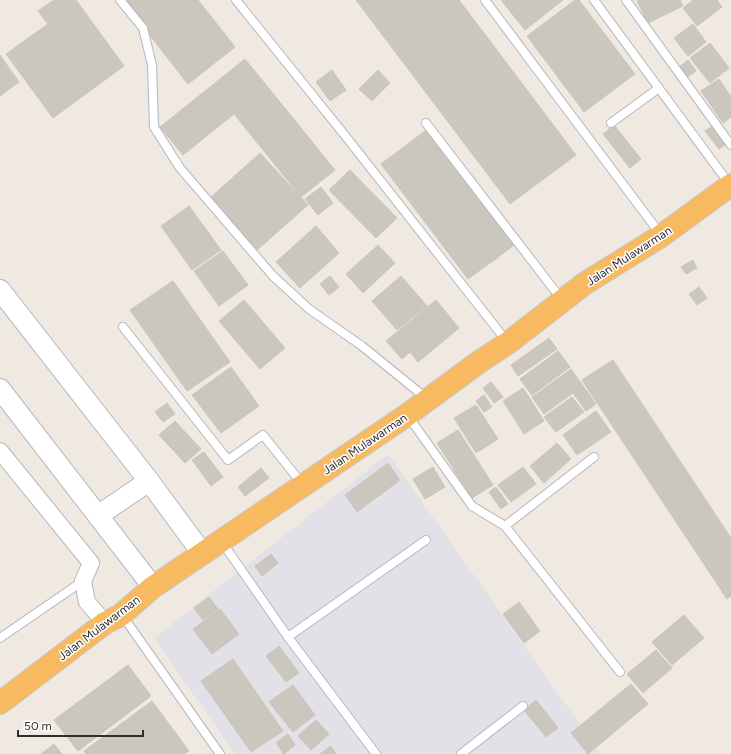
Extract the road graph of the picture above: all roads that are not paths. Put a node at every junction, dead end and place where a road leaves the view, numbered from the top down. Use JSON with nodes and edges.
{"nodes":[{"id":1,"x":120,"y":0,"type":"edge"},
{"id":2,"x":236,"y":0,"type":"edge"},
{"id":3,"x":485,"y":0,"type":"edge"},
{"id":4,"x":594,"y":0,"type":"edge"},
{"id":5,"x":626,"y":0,"type":"edge"},
{"id":6,"x":659,"y":88,"type":"junction"},
{"id":7,"x":426,"y":123,"type":"dead end"},
{"id":8,"x":611,"y":123,"type":"dead end"},
{"id":9,"x":731,"y":145,"type":"edge"},
{"id":10,"x":731,"y":185,"type":"edge"},
{"id":11,"x":661,"y":236,"type":"junction"},
{"id":12,"x":0,"y":290,"type":"edge"},
{"id":13,"x":563,"y":301,"type":"junction"},
{"id":14,"x":123,"y":327,"type":"dead end"},
{"id":15,"x":508,"y":343,"type":"junction"},
{"id":16,"x":0,"y":389,"type":"edge"},
{"id":17,"x":429,"y":400,"type":"junction"},
{"id":18,"x":407,"y":415,"type":"junction"},
{"id":19,"x":0,"y":451,"type":"edge"},
{"id":20,"x":594,"y":457,"type":"dead end"},
{"id":21,"x":150,"y":481,"type":"junction"},
{"id":22,"x":303,"y":486,"type":"junction"},
{"id":23,"x":99,"y":515,"type":"junction"},
{"id":24,"x":505,"y":526,"type":"junction"},
{"id":25,"x":426,"y":540,"type":"dead end"},
{"id":26,"x":222,"y":541,"type":"junction"},
{"id":27,"x":202,"y":553,"type":"junction"},
{"id":28,"x":83,"y":581,"type":"junction"},
{"id":29,"x":153,"y":587,"type":"junction"},
{"id":30,"x":113,"y":619,"type":"junction"},
{"id":31,"x":288,"y":637,"type":"junction"},
{"id":32,"x":0,"y":638,"type":"edge"},
{"id":33,"x":620,"y":672,"type":"dead end"},
{"id":34,"x":0,"y":702,"type":"edge"},
{"id":35,"x":522,"y":706,"type":"dead end"},
{"id":36,"x":220,"y":754,"type":"edge"},
{"id":37,"x":376,"y":754,"type":"edge"},
{"id":38,"x":460,"y":754,"type":"edge"}],
"edges":[{"from":1,"to":17,"type":"lane"},
{"from":2,"to":15,"type":"lane"},
{"from":3,"to":11,"type":"lane"},
{"from":4,"to":6,"type":"lane"},
{"from":5,"to":9,"type":"lane"},
{"from":6,"to":8,"type":"lane"},
{"from":6,"to":10,"type":"lane"},
{"from":7,"to":13,"type":"lane"},
{"from":10,"to":11,"type":"highway","name":"Jalan Mulawarman"},
{"from":11,"to":13,"type":"highway","name":"Jalan Mulawarman"},
{"from":12,"to":21,"type":"street"},
{"from":13,"to":15,"type":"highway","name":"Jalan Mulawarman"},
{"from":14,"to":22,"type":"lane"},
{"from":15,"to":17,"type":"highway","name":"Jalan Mulawarman"},
{"from":16,"to":23,"type":"street"},
{"from":17,"to":18,"type":"highway","name":"Jalan Mulawarman"},
{"from":18,"to":22,"type":"highway","name":"Jalan Mulawarman"},
{"from":18,"to":24,"type":"lane"},
{"from":19,"to":28,"type":"street"},
{"from":20,"to":24,"type":"lane"},
{"from":21,"to":23,"type":"street"},
{"from":21,"to":27,"type":"street"},
{"from":22,"to":26,"type":"highway","name":"Jalan Mulawarman"},
{"from":23,"to":29,"type":"street"},
{"from":24,"to":33,"type":"lane"},
{"from":25,"to":31,"type":"lane"},
{"from":26,"to":27,"type":"highway","name":"Jalan Mulawarman"},
{"from":26,"to":31,"type":"lane"},
{"from":27,"to":29,"type":"highway","name":"Jalan Mulawarman"},
{"from":28,"to":30,"type":"street"},
{"from":28,"to":32,"type":"lane"},
{"from":29,"to":30,"type":"highway","name":"Jalan Mulawarman"},
{"from":30,"to":34,"type":"highway","name":"Jalan Mulawarman"},
{"from":30,"to":36,"type":"lane"},
{"from":31,"to":37,"type":"lane"},
{"from":35,"to":38,"type":"lane"}]}
